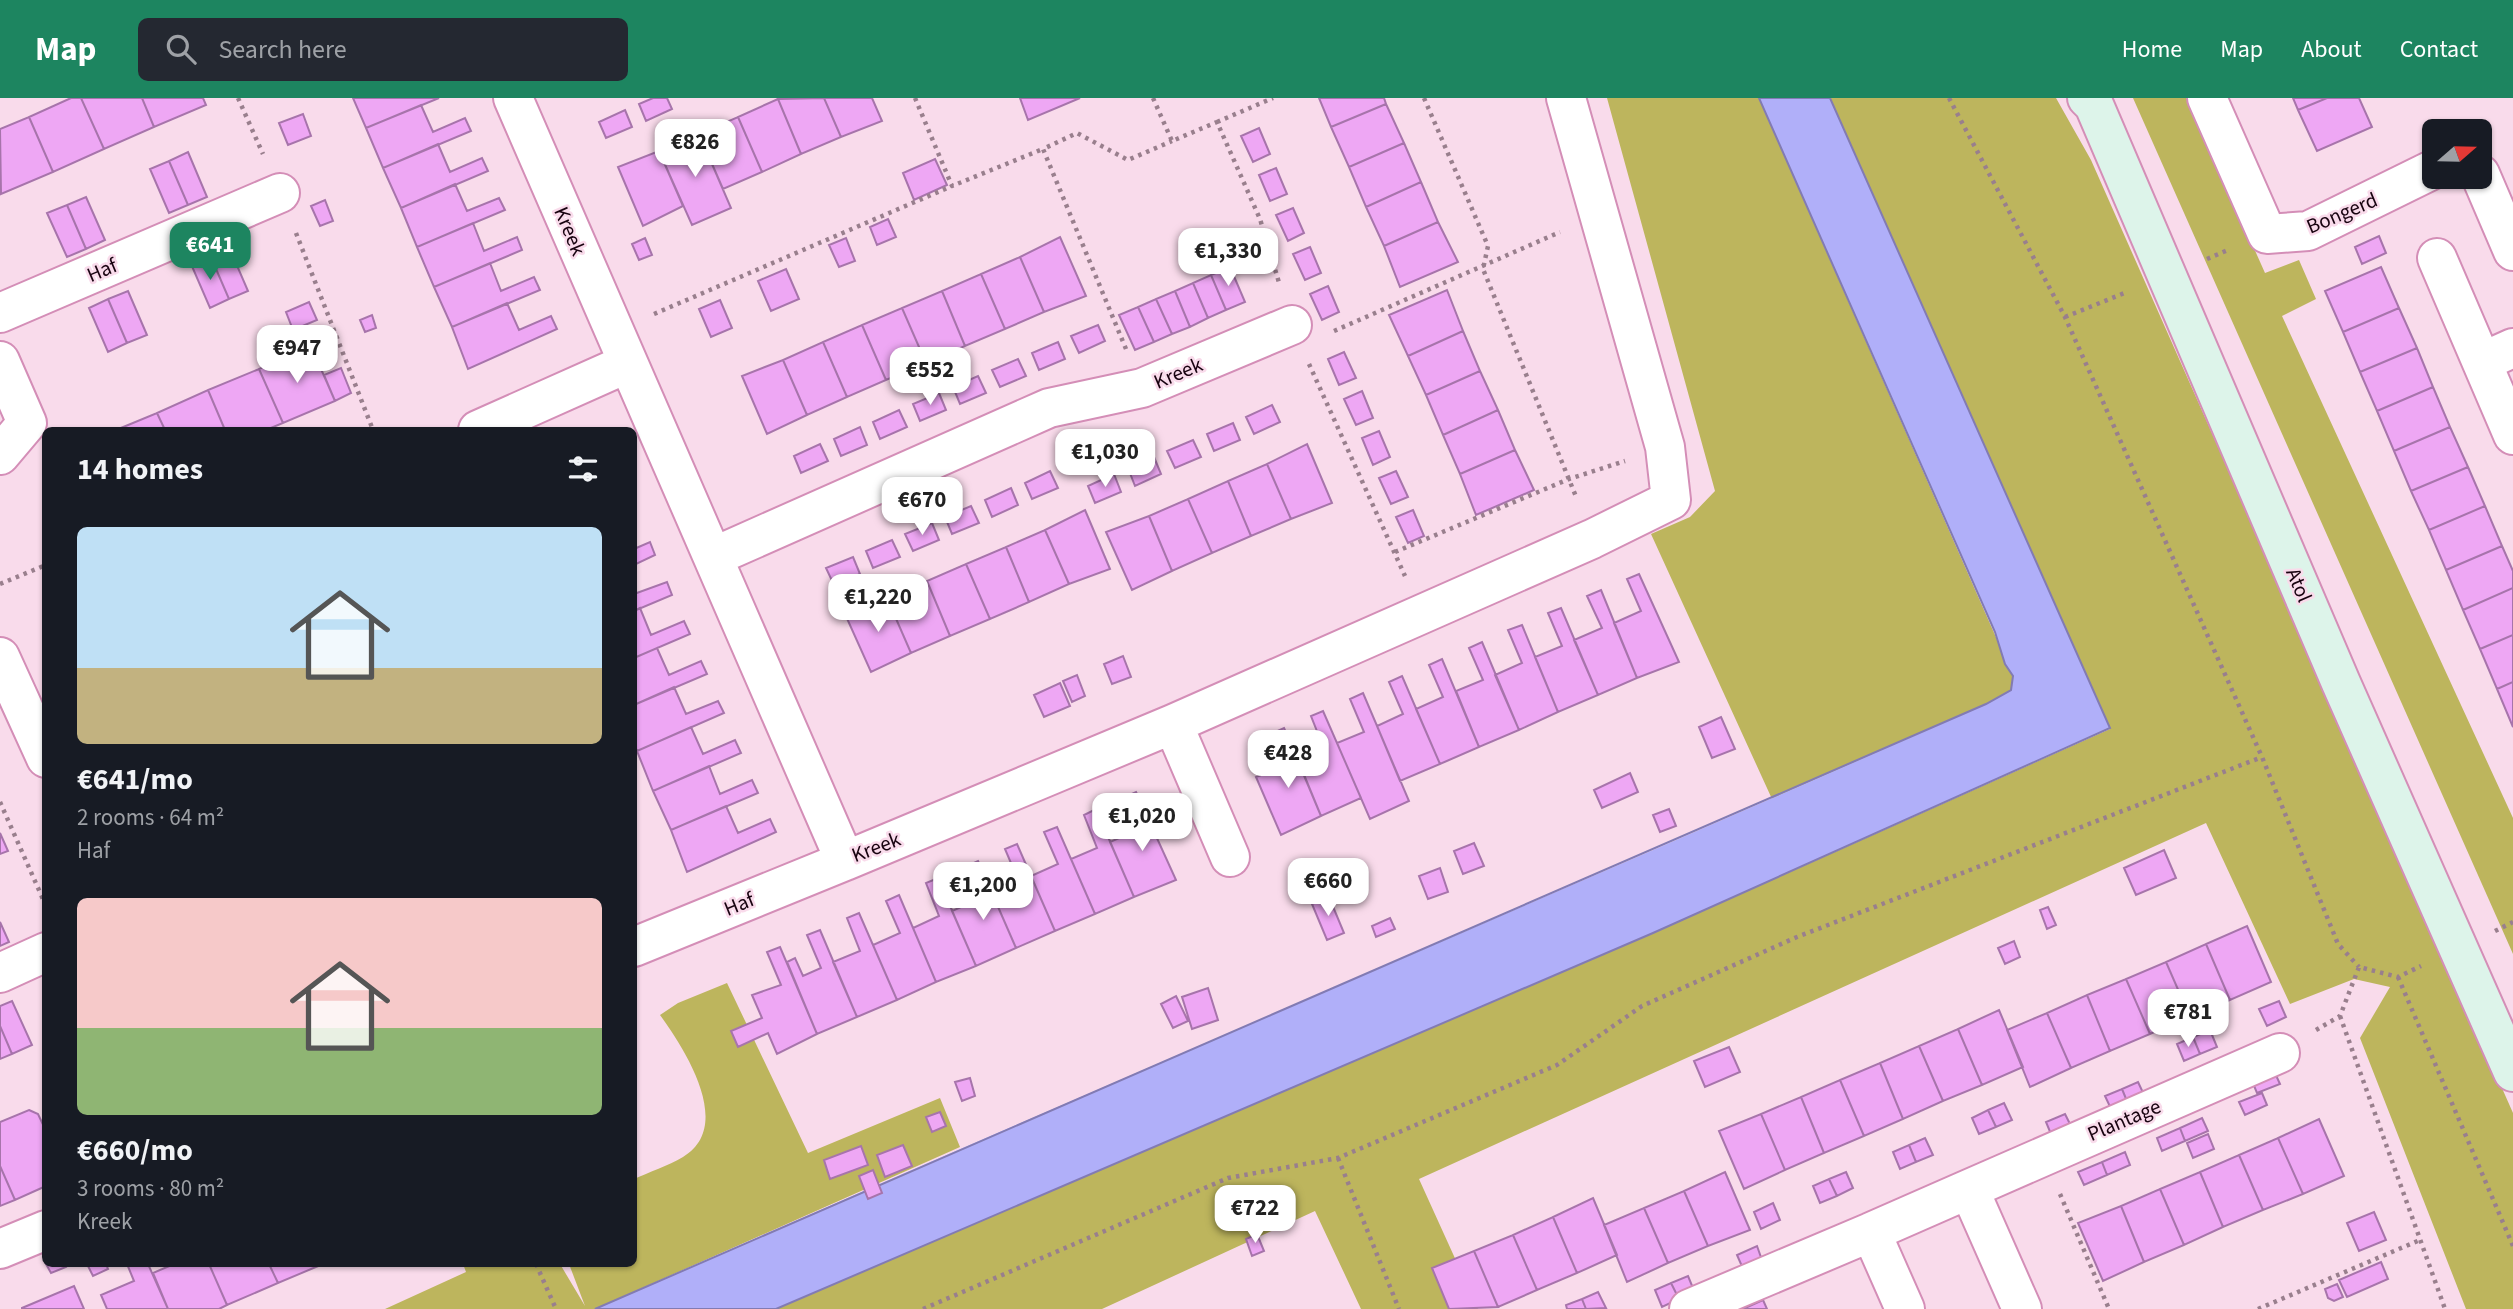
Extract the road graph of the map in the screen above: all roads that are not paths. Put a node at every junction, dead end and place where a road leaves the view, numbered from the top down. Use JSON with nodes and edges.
{"nodes":[{"id":1,"x":513,"y":98,"type":"edge"},
{"id":2,"x":1566,"y":98,"type":"edge"},
{"id":3,"x":2087,"y":98,"type":"edge"},
{"id":4,"x":2207,"y":98,"type":"edge"},
{"id":5,"x":2422,"y":175,"type":"edge"},
{"id":6,"x":2486,"y":189,"type":"edge"},
{"id":7,"x":280,"y":193,"type":"road end"},
{"id":8,"x":2513,"y":251,"type":"edge"},
{"id":9,"x":2437,"y":258,"type":"dead end"},
{"id":10,"x":0,"y":313,"type":"edge"},
{"id":11,"x":1309,"y":330,"type":"road end"},
{"id":12,"x":620,"y":348,"type":"junction"},
{"id":13,"x":2497,"y":355,"type":"edge"},
{"id":14,"x":0,"y":361,"type":"edge"},
{"id":15,"x":483,"y":427,"type":"edge"},
{"id":16,"x":2513,"y":435,"type":"edge"},
{"id":17,"x":0,"y":456,"type":"edge"},
{"id":18,"x":713,"y":557,"type":"junction"},
{"id":19,"x":0,"y":657,"type":"edge"},
{"id":20,"x":1173,"y":724,"type":"junction"},
{"id":21,"x":42,"y":749,"type":"edge"},
{"id":22,"x":1230,"y":857,"type":"dead end"},
{"id":23,"x":845,"y":862,"type":"junction"},
{"id":24,"x":637,"y":946,"type":"edge"},
{"id":25,"x":42,"y":955,"type":"edge"},
{"id":26,"x":0,"y":973,"type":"edge"},
{"id":27,"x":2280,"y":1052,"type":"road end"},
{"id":28,"x":2513,"y":1072,"type":"edge"},
{"id":29,"x":1969,"y":1189,"type":"junction"},
{"id":30,"x":42,"y":1232,"type":"edge"},
{"id":31,"x":1871,"y":1232,"type":"junction"},
{"id":32,"x":0,"y":1249,"type":"edge"},
{"id":33,"x":1689,"y":1309,"type":"edge"},
{"id":34,"x":1905,"y":1309,"type":"edge"},
{"id":35,"x":2022,"y":1309,"type":"edge"}],
"edges":[{"from":1,"to":12,"type":"street","name":"Kreek"},
{"from":2,"to":20,"type":"street","name":"Kreek"},
{"from":3,"to":28,"type":"street","name":"Atol"},
{"from":4,"to":5,"type":"street","name":"Bongerd"},
{"from":6,"to":8,"type":"street"},
{"from":7,"to":10,"type":"street","name":"Haf"},
{"from":9,"to":13,"type":"street"},
{"from":11,"to":18,"type":"street","name":"Kreek"},
{"from":12,"to":15,"type":"street"},
{"from":12,"to":18,"type":"street","name":"Kreek"},
{"from":13,"to":16,"type":"street"},
{"from":14,"to":17,"type":"street"},
{"from":18,"to":23,"type":"street","name":"Kreek"},
{"from":19,"to":21,"type":"street"},
{"from":20,"to":22,"type":"street"},
{"from":20,"to":23,"type":"street","name":"Kreek"},
{"from":23,"to":24,"type":"street","name":"Haf"},
{"from":25,"to":26,"type":"street"},
{"from":27,"to":29,"type":"street","name":"Plantage"},
{"from":29,"to":31,"type":"street","name":"Plantage"},
{"from":29,"to":35,"type":"street"},
{"from":30,"to":32,"type":"street"},
{"from":31,"to":33,"type":"street","name":"Plantage"},
{"from":31,"to":34,"type":"street"}]}
